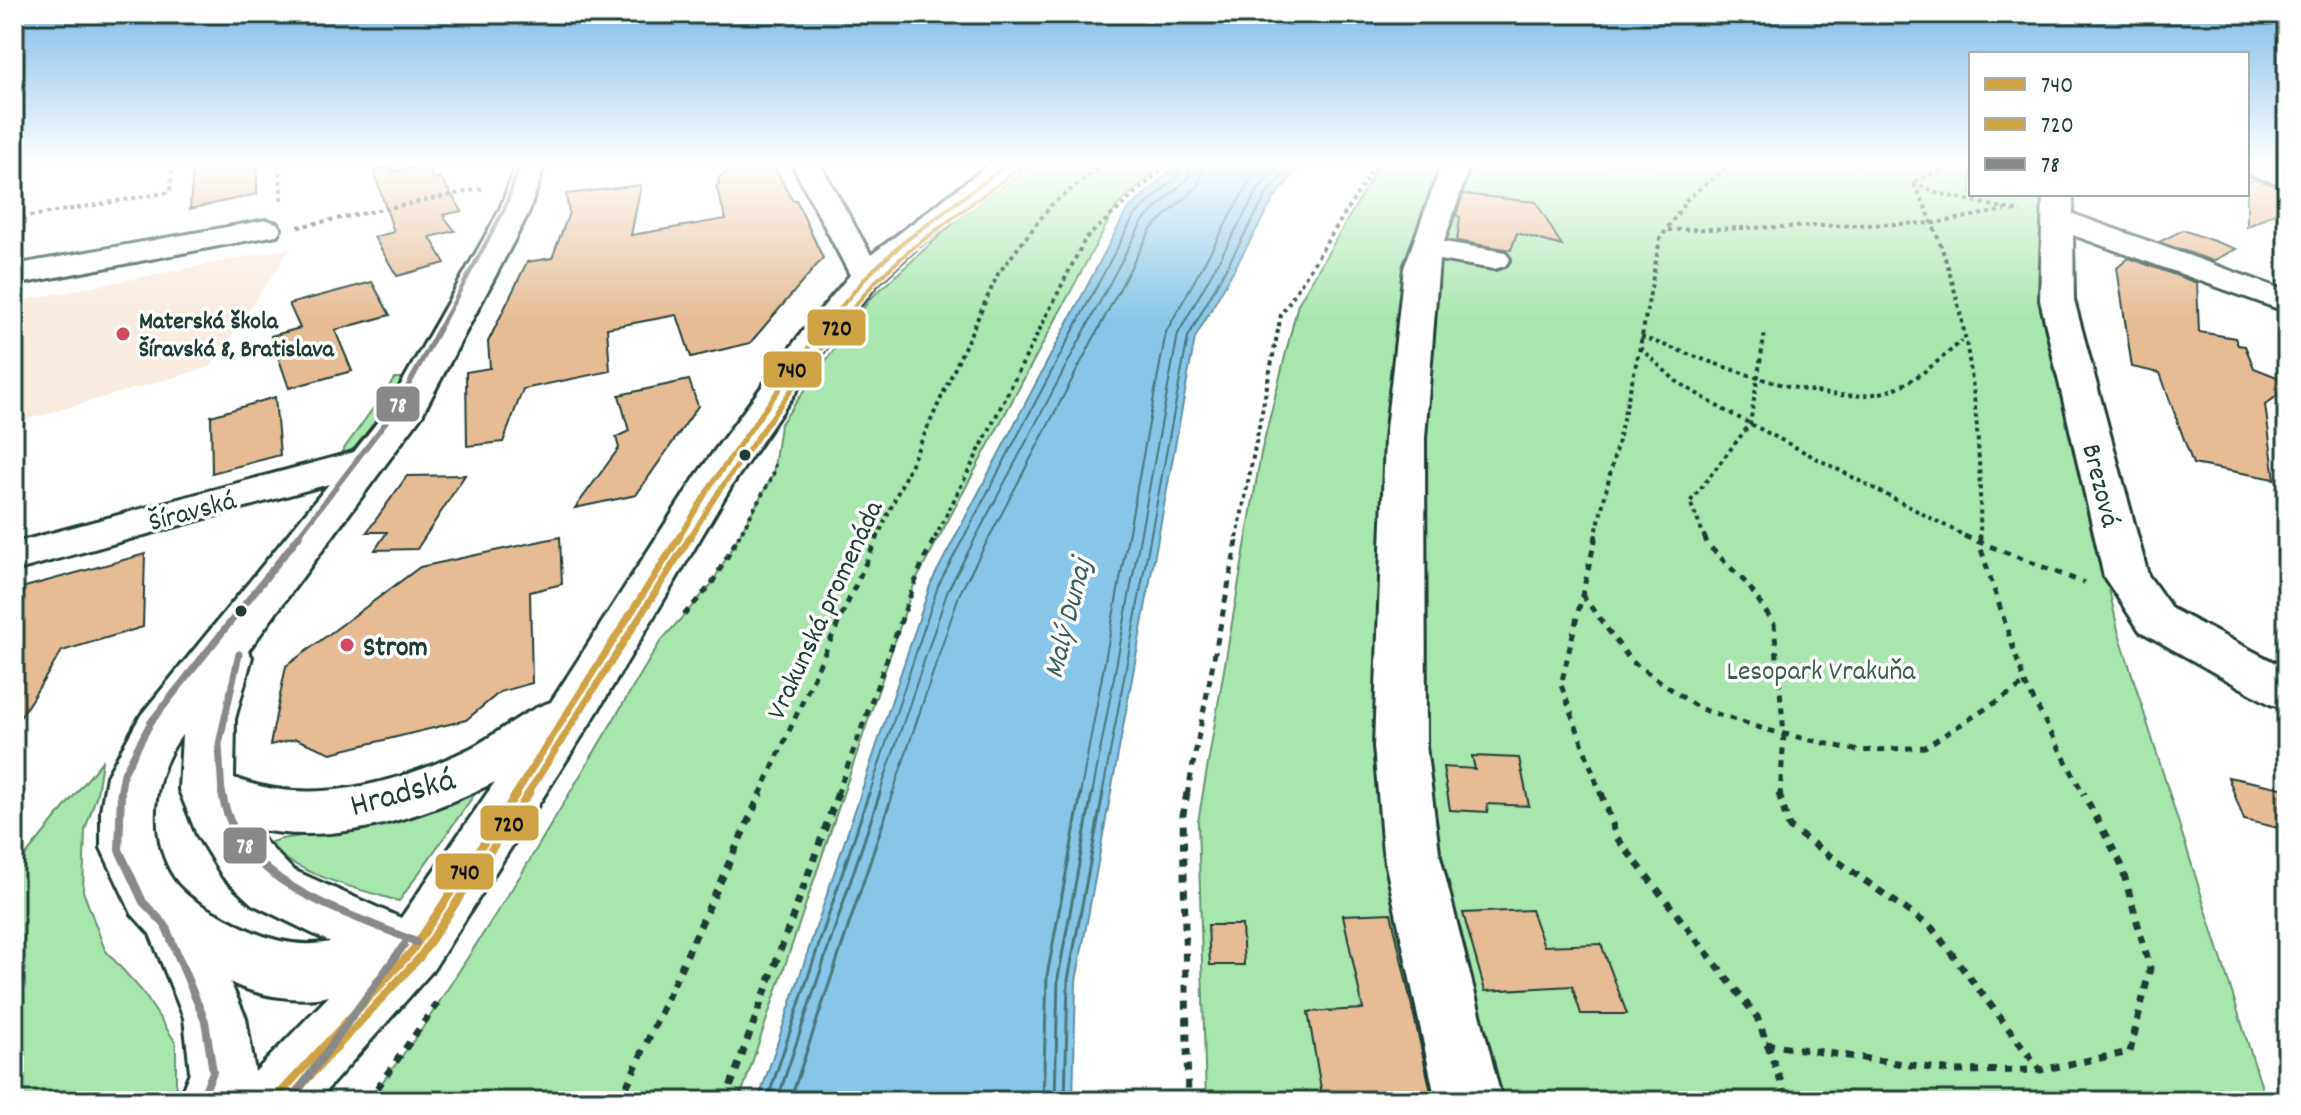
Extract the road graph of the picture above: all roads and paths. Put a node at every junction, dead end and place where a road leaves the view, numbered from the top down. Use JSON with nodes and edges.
{"nodes":[{"id":1,"x":339,"y":216,"type":"edge"},
{"id":2,"x":512,"y":216,"type":"edge"},
{"id":3,"x":839,"y":216,"type":"edge"},
{"id":4,"x":937,"y":216,"type":"edge"},
{"id":5,"x":1043,"y":216,"type":"edge"},
{"id":6,"x":1110,"y":216,"type":"edge"},
{"id":7,"x":1343,"y":216,"type":"edge"},
{"id":8,"x":1438,"y":216,"type":"edge"},
{"id":9,"x":1676,"y":216,"type":"edge"},
{"id":10,"x":1931,"y":216,"type":"edge"},
{"id":11,"x":1973,"y":216,"type":"edge"},
{"id":12,"x":2058,"y":216,"type":"edge"},
{"id":13,"x":2073,"y":216,"type":"edge"},
{"id":14,"x":1935,"y":223,"type":"junction"},
{"id":15,"x":279,"y":228,"type":"joint"},
{"id":16,"x":1667,"y":230,"type":"junction"},
{"id":17,"x":1426,"y":249,"type":"junction"},
{"id":18,"x":1494,"y":259,"type":"dead end"},
{"id":19,"x":14,"y":275,"type":"edge"},
{"id":20,"x":867,"y":276,"type":"junction"},
{"id":21,"x":2287,"y":302,"type":"edge"},
{"id":22,"x":1765,"y":332,"type":"dead end"},
{"id":23,"x":1641,"y":337,"type":"junction"},
{"id":24,"x":1962,"y":341,"type":"junction"},
{"id":25,"x":1640,"y":347,"type":"junction"},
{"id":26,"x":1758,"y":375,"type":"junction"},
{"id":27,"x":1750,"y":424,"type":"junction"},
{"id":28,"x":370,"y":460,"type":"junction"},
{"id":29,"x":1980,"y":546,"type":"junction"},
{"id":30,"x":14,"y":557,"type":"edge"},
{"id":31,"x":1581,"y":594,"type":"junction"},
{"id":32,"x":2143,"y":601,"type":"junction"},
{"id":33,"x":236,"y":634,"type":"junction"},
{"id":34,"x":2025,"y":684,"type":"junction"},
{"id":35,"x":2287,"y":691,"type":"edge"},
{"id":36,"x":578,"y":701,"type":"junction"},
{"id":37,"x":1784,"y":734,"type":"junction"},
{"id":38,"x":206,"y":790,"type":"junction"},
{"id":39,"x":173,"y":919,"type":"junction"},
{"id":40,"x":412,"y":951,"type":"junction"},
{"id":41,"x":1766,"y":1044,"type":"junction"},
{"id":42,"x":2040,"y":1070,"type":"junction"},
{"id":43,"x":211,"y":1101,"type":"edge"},
{"id":44,"x":273,"y":1101,"type":"edge"},
{"id":45,"x":303,"y":1101,"type":"edge"},
{"id":46,"x":620,"y":1101,"type":"edge"},
{"id":47,"x":725,"y":1101,"type":"edge"},
{"id":48,"x":1188,"y":1101,"type":"edge"},
{"id":49,"x":1469,"y":1101,"type":"edge"},
{"id":50,"x":1788,"y":1101,"type":"edge"}],
"edges":[{"from":1,"to":15,"type":"path"},
{"from":2,"to":28,"type":"street"},
{"from":3,"to":20,"type":"street"},
{"from":4,"to":20,"type":"street"},
{"from":5,"to":46,"type":"path","name":"Vrakunská promenáda"},
{"from":6,"to":47,"type":"path"},
{"from":7,"to":48,"type":"path"},
{"from":8,"to":17,"type":"street"},
{"from":9,"to":16,"type":"path"},
{"from":10,"to":14,"type":"path"},
{"from":11,"to":14,"type":"path"},
{"from":12,"to":32,"type":"street","name":"Brezová"},
{"from":13,"to":21,"type":"street"},
{"from":14,"to":16,"type":"path"},
{"from":14,"to":24,"type":"path"},
{"from":15,"to":19,"type":"street"},
{"from":16,"to":23,"type":"path"},
{"from":17,"to":18,"type":"street"},
{"from":17,"to":49,"type":"street"},
{"from":20,"to":36,"type":"street"},
{"from":22,"to":26,"type":"path"},
{"from":23,"to":25,"type":"path"},
{"from":23,"to":26,"type":"path"},
{"from":24,"to":26,"type":"path"},
{"from":24,"to":29,"type":"path"},
{"from":25,"to":27,"type":"path"},
{"from":25,"to":31,"type":"path"},
{"from":26,"to":27,"type":"path"},
{"from":27,"to":29,"type":"path"},
{"from":27,"to":37,"type":"path"},
{"from":28,"to":30,"type":"street","name":"Šíravská"},
{"from":28,"to":33,"type":"street"},
{"from":29,"to":32,"type":"path"},
{"from":29,"to":34,"type":"path"},
{"from":31,"to":37,"type":"path"},
{"from":31,"to":41,"type":"path"},
{"from":32,"to":35,"type":"street","name":"Brezová"},
{"from":33,"to":38,"type":"street"},
{"from":33,"to":39,"type":"street"},
{"from":34,"to":37,"type":"path"},
{"from":34,"to":42,"type":"path"},
{"from":36,"to":38,"type":"street","name":"Hradská"},
{"from":36,"to":40,"type":"street"},
{"from":37,"to":42,"type":"path"},
{"from":38,"to":40,"type":"street"},
{"from":39,"to":40,"type":"street"},
{"from":39,"to":43,"type":"street"},
{"from":40,"to":44,"type":"street"},
{"from":40,"to":45,"type":"street"},
{"from":41,"to":42,"type":"path"},
{"from":41,"to":50,"type":"path"}]}
